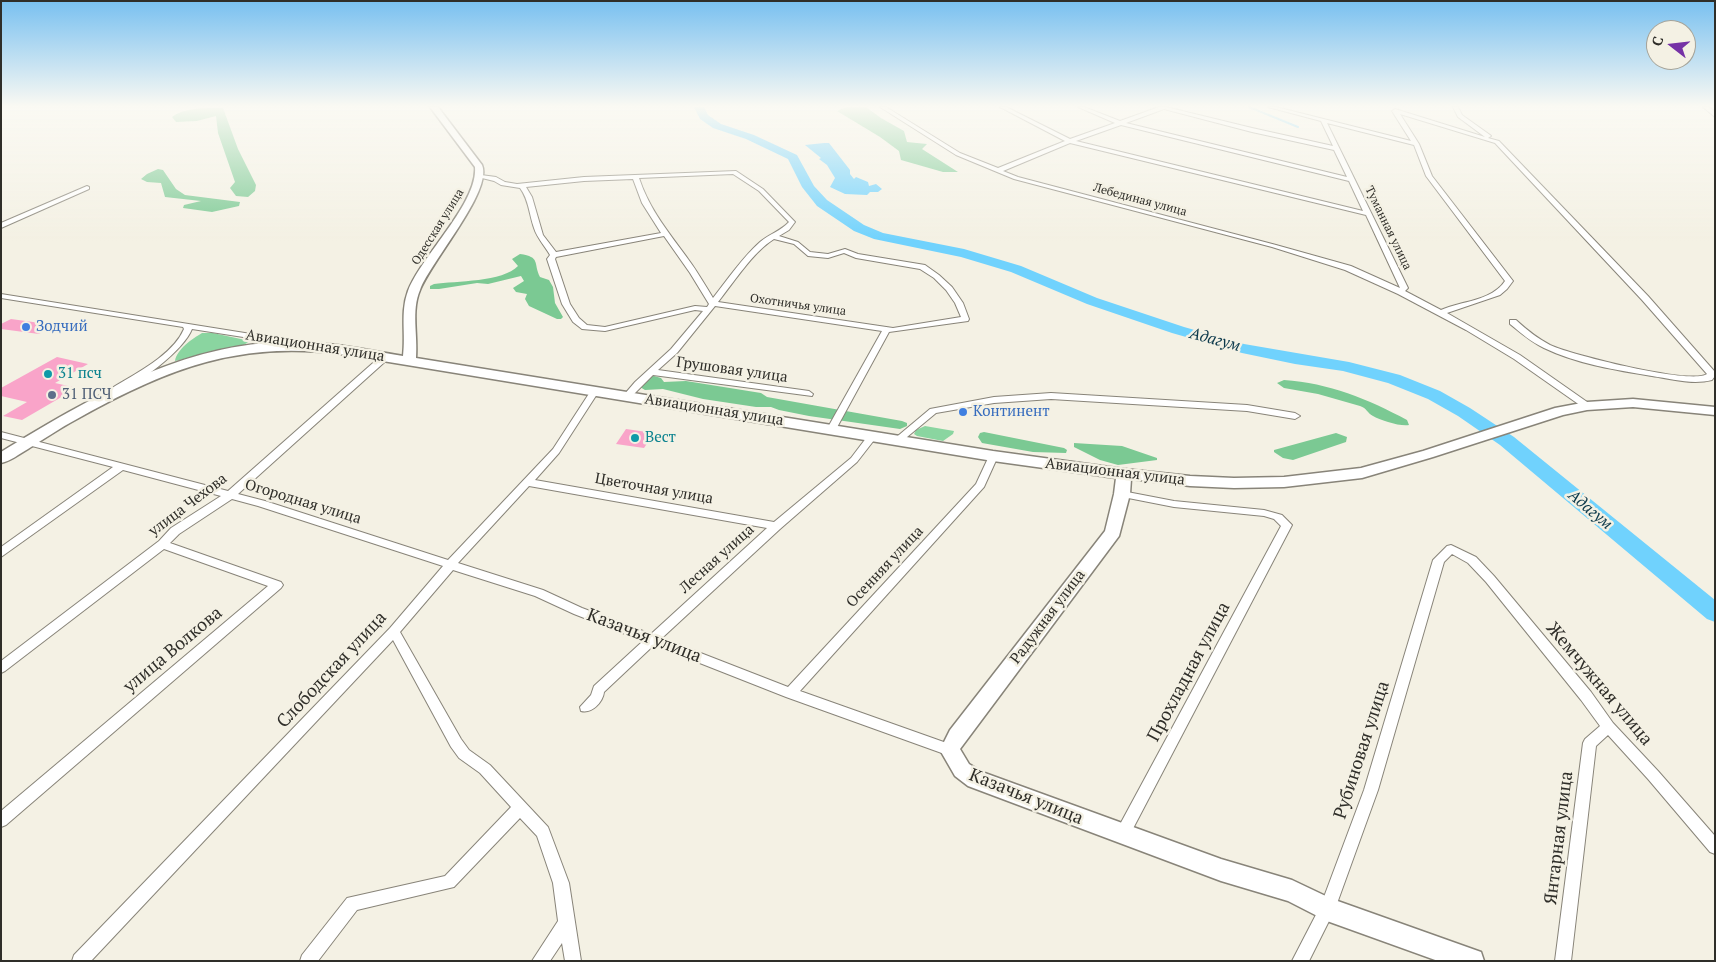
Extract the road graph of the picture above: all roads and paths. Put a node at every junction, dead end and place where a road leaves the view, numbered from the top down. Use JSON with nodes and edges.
{"nodes":[{"id":1,"x":468,"y":152,"type":"edge"},
{"id":2,"x":955,"y":152,"type":"edge"},
{"id":3,"x":1043,"y":152,"type":"edge"},
{"id":4,"x":1115,"y":152,"type":"edge"},
{"id":5,"x":1238,"y":152,"type":"edge"},
{"id":6,"x":1337,"y":152,"type":"edge"},
{"id":7,"x":1419,"y":152,"type":"edge"},
{"id":8,"x":1506,"y":152,"type":"edge"},
{"id":9,"x":997,"y":171,"type":"junction"},
{"id":10,"x":635,"y":176,"type":"junction"},
{"id":11,"x":481,"y":177,"type":"junction"},
{"id":12,"x":1352,"y":180,"type":"junction"},
{"id":13,"x":522,"y":186,"type":"junction"},
{"id":14,"x":87,"y":188,"type":"dead end"},
{"id":15,"x":1369,"y":214,"type":"junction"},
{"id":16,"x":1,"y":226,"type":"edge"},
{"id":17,"x":664,"y":234,"type":"junction"},
{"id":18,"x":772,"y":236,"type":"junction"},
{"id":19,"x":554,"y":255,"type":"junction"},
{"id":20,"x":1401,"y":292,"type":"junction"},
{"id":21,"x":1,"y":296,"type":"edge"},
{"id":22,"x":709,"y":306,"type":"junction"},
{"id":23,"x":1441,"y":313,"type":"junction"},
{"id":24,"x":1513,"y":322,"type":"dead end"},
{"id":25,"x":186,"y":325,"type":"junction"},
{"id":26,"x":887,"y":329,"type":"junction"},
{"id":27,"x":309,"y":346,"type":"junction"},
{"id":28,"x":385,"y":357,"type":"junction"},
{"id":29,"x":410,"y":360,"type":"junction"},
{"id":30,"x":651,"y":372,"type":"junction"},
{"id":31,"x":594,"y":391,"type":"junction"},
{"id":32,"x":810,"y":394,"type":"dead end"},
{"id":33,"x":627,"y":396,"type":"junction"},
{"id":34,"x":1588,"y":406,"type":"junction"},
{"id":35,"x":85,"y":409,"type":"junction"},
{"id":36,"x":1715,"y":411,"type":"edge"},
{"id":37,"x":1295,"y":416,"type":"dead end"},
{"id":38,"x":832,"y":429,"type":"junction"},
{"id":39,"x":1,"y":435,"type":"edge"},
{"id":40,"x":873,"y":435,"type":"junction"},
{"id":41,"x":898,"y":440,"type":"junction"},
{"id":42,"x":31,"y":441,"type":"junction"},
{"id":43,"x":993,"y":456,"type":"junction"},
{"id":44,"x":1,"y":459,"type":"edge"},
{"id":45,"x":122,"y":466,"type":"junction"},
{"id":46,"x":1124,"y":474,"type":"junction"},
{"id":47,"x":528,"y":482,"type":"junction"},
{"id":48,"x":1122,"y":494,"type":"junction"},
{"id":49,"x":230,"y":495,"type":"junction"},
{"id":50,"x":776,"y":526,"type":"junction"},
{"id":51,"x":163,"y":544,"type":"junction"},
{"id":52,"x":1451,"y":549,"type":"joint"},
{"id":53,"x":1,"y":553,"type":"edge"},
{"id":54,"x":450,"y":564,"type":"junction"},
{"id":55,"x":394,"y":632,"type":"junction"},
{"id":56,"x":652,"y":639,"type":"junction"},
{"id":57,"x":1,"y":668,"type":"edge"},
{"id":58,"x":790,"y":692,"type":"junction"},
{"id":59,"x":586,"y":706,"type":"dead end"},
{"id":60,"x":1608,"y":727,"type":"junction"},
{"id":61,"x":950,"y":750,"type":"junction"},
{"id":62,"x":520,"y":808,"type":"junction"},
{"id":63,"x":1,"y":820,"type":"edge"},
{"id":64,"x":1122,"y":835,"type":"junction"},
{"id":65,"x":1715,"y":848,"type":"edge"},
{"id":66,"x":1327,"y":909,"type":"junction"},
{"id":67,"x":566,"y":923,"type":"junction"},
{"id":68,"x":80,"y":961,"type":"edge"},
{"id":69,"x":308,"y":961,"type":"edge"},
{"id":70,"x":540,"y":961,"type":"edge"},
{"id":71,"x":573,"y":961,"type":"edge"},
{"id":72,"x":1300,"y":961,"type":"edge"},
{"id":73,"x":1472,"y":961,"type":"edge"},
{"id":74,"x":1563,"y":961,"type":"edge"}],
"edges":[{"from":1,"to":11,"type":"main road","name":"Одесская улица"},
{"from":2,"to":9,"type":"street","name":"Лебединая улица"},
{"from":3,"to":9,"type":"street"},
{"from":4,"to":15,"type":"street"},
{"from":5,"to":12,"type":"street"},
{"from":6,"to":12,"type":"street","name":"Туманная улица"},
{"from":7,"to":23,"type":"street"},
{"from":8,"to":24,"type":"street"},
{"from":9,"to":20,"type":"street","name":"Лебединая улица"},
{"from":10,"to":13,"type":"street"},
{"from":10,"to":17,"type":"street"},
{"from":10,"to":18,"type":"street"},
{"from":11,"to":13,"type":"street"},
{"from":11,"to":29,"type":"main road","name":"Одесская улица"},
{"from":12,"to":15,"type":"street","name":"Туманная улица"},
{"from":13,"to":19,"type":"street"},
{"from":14,"to":16,"type":"street"},
{"from":15,"to":20,"type":"street","name":"Туманная улица"},
{"from":17,"to":19,"type":"street"},
{"from":17,"to":22,"type":"street"},
{"from":18,"to":22,"type":"street"},
{"from":18,"to":26,"type":"street","name":"Охотничья улица"},
{"from":19,"to":22,"type":"street","name":"Охотничья улица"},
{"from":20,"to":23,"type":"street","name":"Лебединая улица"},
{"from":21,"to":25,"type":"street","name":"Авиационная улица"},
{"from":22,"to":26,"type":"street","name":"Охотничья улица"},
{"from":22,"to":30,"type":"street"},
{"from":23,"to":34,"type":"street","name":"Лебединая улица"},
{"from":25,"to":27,"type":"street","name":"Авиационная улица"},
{"from":25,"to":35,"type":"street"},
{"from":26,"to":38,"type":"street"},
{"from":27,"to":28,"type":"main road","name":"Авиационная улица"},
{"from":27,"to":35,"type":"main road"},
{"from":28,"to":29,"type":"main road","name":"Авиационная улица"},
{"from":28,"to":49,"type":"street","name":"улица Чехова"},
{"from":29,"to":31,"type":"main road","name":"Авиационная улица"},
{"from":30,"to":32,"type":"street","name":"Грушовая улица"},
{"from":30,"to":33,"type":"street"},
{"from":31,"to":33,"type":"main road","name":"Авиационная улица"},
{"from":31,"to":47,"type":"street","name":"Слободская улица"},
{"from":33,"to":38,"type":"main road","name":"Авиационная улица"},
{"from":34,"to":36,"type":"main road","name":"Авиационная улица"},
{"from":34,"to":46,"type":"main road","name":"Авиационная улица"},
{"from":35,"to":42,"type":"main road"},
{"from":37,"to":41,"type":"street"},
{"from":38,"to":40,"type":"main road","name":"Авиационная улица"},
{"from":39,"to":42,"type":"street","name":"Огородная улица"},
{"from":40,"to":41,"type":"main road","name":"Авиационная улица"},
{"from":40,"to":50,"type":"street","name":"Лесная улица"},
{"from":41,"to":43,"type":"main road","name":"Авиационная улица"},
{"from":42,"to":44,"type":"main road"},
{"from":42,"to":45,"type":"street","name":"Огородная улица"},
{"from":43,"to":46,"type":"main road","name":"Авиационная улица"},
{"from":43,"to":58,"type":"street","name":"Осенняя улица"},
{"from":45,"to":49,"type":"street","name":"Огородная улица"},
{"from":45,"to":53,"type":"street"},
{"from":46,"to":48,"type":"main road","name":"Радужная улица"},
{"from":47,"to":50,"type":"street","name":"Цветочная улица"},
{"from":47,"to":54,"type":"street","name":"Слободская улица"},
{"from":48,"to":61,"type":"main road","name":"Радужная улица"},
{"from":48,"to":64,"type":"street","name":"Прохладная улица"},
{"from":49,"to":51,"type":"street","name":"улица Чехова"},
{"from":49,"to":54,"type":"street","name":"Огородная улица"},
{"from":50,"to":56,"type":"street","name":"Лесная улица"},
{"from":51,"to":57,"type":"street","name":"улица Чехова"},
{"from":51,"to":63,"type":"street","name":"улица Волкова"},
{"from":52,"to":60,"type":"street","name":"Жемчужная улица"},
{"from":52,"to":66,"type":"street","name":"Рубиновая улица"},
{"from":54,"to":55,"type":"street","name":"Слободская улица"},
{"from":54,"to":56,"type":"street","name":"Казачья улица"},
{"from":55,"to":62,"type":"street"},
{"from":55,"to":68,"type":"street","name":"Слободская улица"},
{"from":56,"to":58,"type":"street","name":"Казачья улица"},
{"from":56,"to":59,"type":"street","name":"Лесная улица"},
{"from":58,"to":61,"type":"street","name":"Казачья улица"},
{"from":60,"to":65,"type":"street","name":"Жемчужная улица"},
{"from":60,"to":74,"type":"street","name":"Янтарная улица"},
{"from":61,"to":64,"type":"main road","name":"Казачья улица"},
{"from":62,"to":67,"type":"street"},
{"from":62,"to":69,"type":"street"},
{"from":64,"to":66,"type":"main road","name":"Казачья улица"},
{"from":66,"to":72,"type":"street","name":"Рубиновая улица"},
{"from":66,"to":73,"type":"main road","name":"Казачья улица"},
{"from":67,"to":70,"type":"street"},
{"from":67,"to":71,"type":"street"}]}
